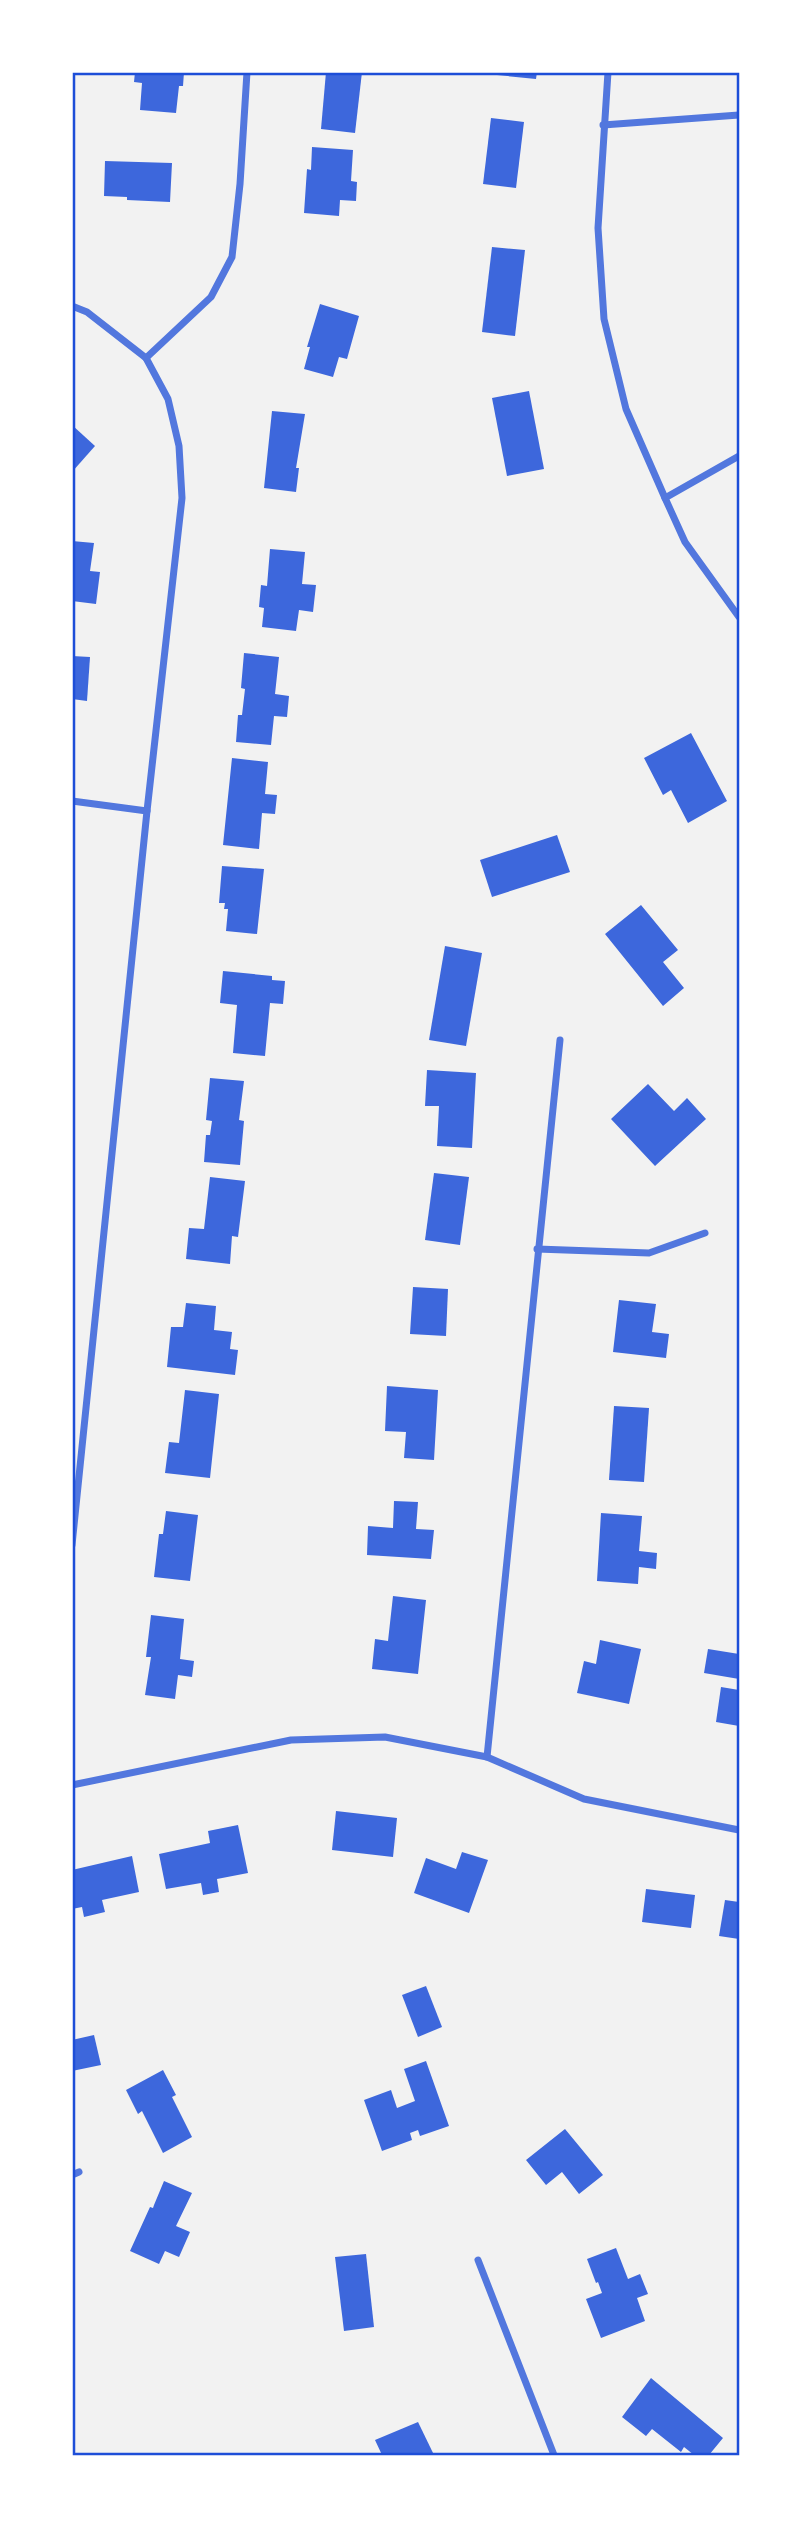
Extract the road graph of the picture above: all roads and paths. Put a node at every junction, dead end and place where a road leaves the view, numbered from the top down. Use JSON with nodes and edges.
{"nodes":[{"id":1,"x":247,"y":72,"type":"edge"},
{"id":2,"x":608,"y":72,"type":"edge"},
{"id":3,"x":739,"y":115,"type":"edge"},
{"id":4,"x":603,"y":125,"type":"junction"},
{"id":5,"x":72,"y":306,"type":"edge"},
{"id":6,"x":146,"y":358,"type":"junction"},
{"id":7,"x":739,"y":456,"type":"edge"},
{"id":8,"x":664,"y":498,"type":"junction"},
{"id":9,"x":739,"y":617,"type":"edge"},
{"id":10,"x":72,"y":801,"type":"edge"},
{"id":11,"x":147,"y":811,"type":"junction"},
{"id":12,"x":560,"y":1040,"type":"dead end"},
{"id":13,"x":705,"y":1233,"type":"dead end"},
{"id":14,"x":537,"y":1249,"type":"junction"},
{"id":15,"x":72,"y":1545,"type":"edge"},
{"id":16,"x":487,"y":1757,"type":"junction"},
{"id":17,"x":72,"y":1785,"type":"edge"},
{"id":18,"x":739,"y":1830,"type":"edge"},
{"id":19,"x":478,"y":2260,"type":"dead end"},
{"id":20,"x":554,"y":2455,"type":"edge"}],
"edges":[{"from":1,"to":6,"type":"street"},
{"from":2,"to":4,"type":"street"},
{"from":3,"to":4,"type":"street"},
{"from":4,"to":8,"type":"street"},
{"from":5,"to":6,"type":"street"},
{"from":6,"to":11,"type":"street"},
{"from":7,"to":8,"type":"street"},
{"from":8,"to":9,"type":"street"},
{"from":10,"to":11,"type":"street"},
{"from":11,"to":15,"type":"street"},
{"from":12,"to":14,"type":"street"},
{"from":13,"to":14,"type":"street"},
{"from":14,"to":16,"type":"street"},
{"from":16,"to":17,"type":"street"},
{"from":16,"to":18,"type":"street"},
{"from":19,"to":20,"type":"street"}]}
